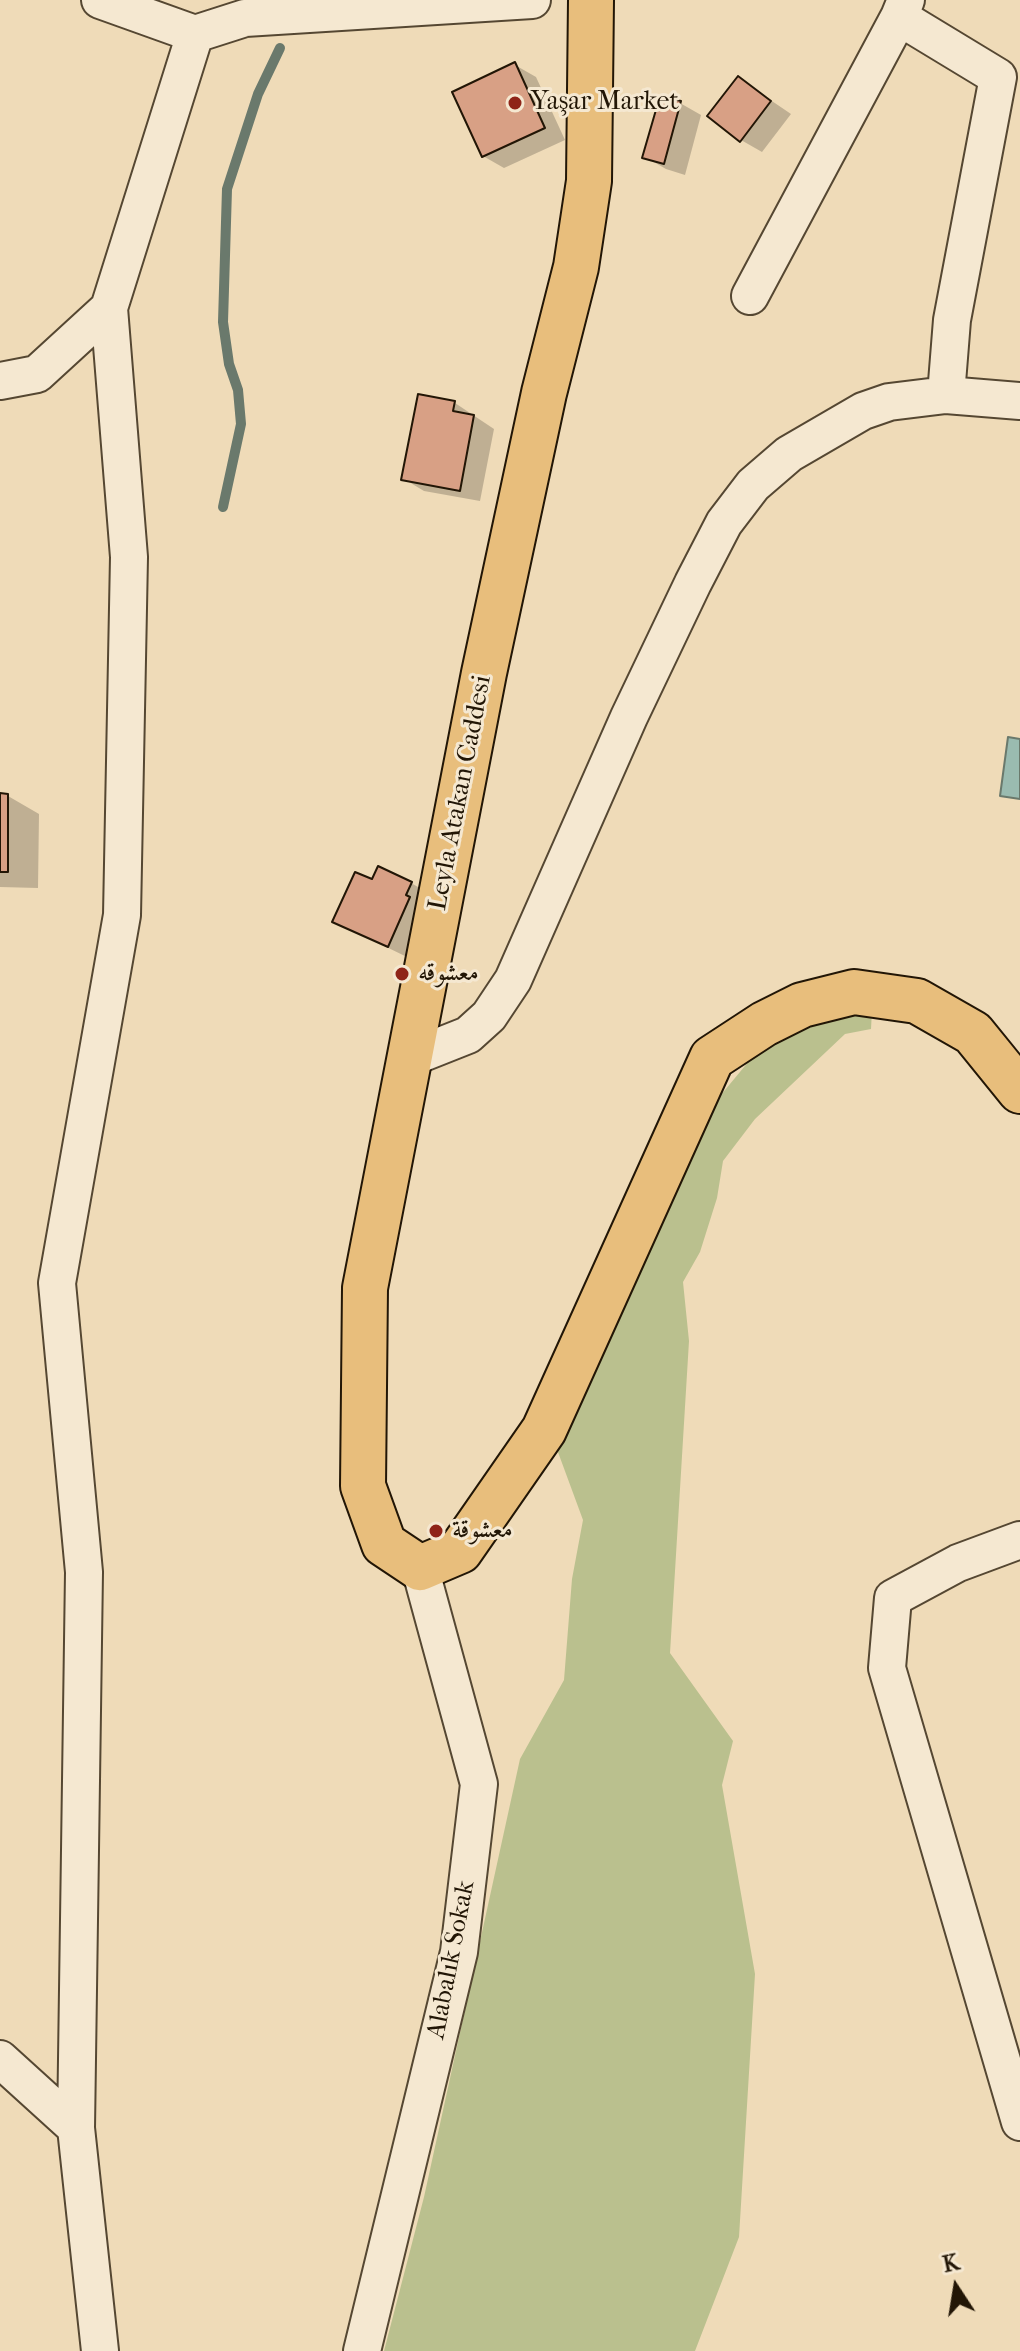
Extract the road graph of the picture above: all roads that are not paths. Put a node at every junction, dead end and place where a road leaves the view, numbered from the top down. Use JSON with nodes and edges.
{"nodes":[{"id":1,"x":100,"y":0,"type":"edge"},
{"id":2,"x":532,"y":0,"type":"edge"},
{"id":3,"x":591,"y":0,"type":"edge"},
{"id":4,"x":249,"y":9,"type":"edge"},
{"id":5,"x":903,"y":9,"type":"edge"},
{"id":6,"x":195,"y":34,"type":"junction"},
{"id":7,"x":750,"y":296,"type":"dead end"},
{"id":8,"x":109,"y":308,"type":"junction"},
{"id":9,"x":0,"y":381,"type":"edge"},
{"id":10,"x":946,"y":395,"type":"junction"},
{"id":11,"x":1020,"y":401,"type":"edge"},
{"id":12,"x":410,"y":1058,"type":"junction"},
{"id":13,"x":1020,"y":1091,"type":"edge"},
{"id":14,"x":1020,"y":1540,"type":"edge"},
{"id":15,"x":420,"y":1568,"type":"junction"},
{"id":16,"x":0,"y":2059,"type":"edge"},
{"id":17,"x":1020,"y":2122,"type":"edge"},
{"id":18,"x":76,"y":2128,"type":"junction"},
{"id":19,"x":100,"y":2351,"type":"edge"},
{"id":20,"x":362,"y":2351,"type":"edge"}],
"edges":[{"from":1,"to":6,"type":"street"},
{"from":2,"to":4,"type":"street"},
{"from":3,"to":12,"type":"main road","name":"Leyla Atakan Caddesi"},
{"from":4,"to":6,"type":"street"},
{"from":5,"to":7,"type":"street"},
{"from":5,"to":10,"type":"street"},
{"from":6,"to":8,"type":"street"},
{"from":8,"to":9,"type":"street"},
{"from":8,"to":18,"type":"street"},
{"from":10,"to":11,"type":"street"},
{"from":10,"to":12,"type":"street"},
{"from":12,"to":15,"type":"main road","name":"Leyla Atakan Caddesi"},
{"from":13,"to":15,"type":"main road"},
{"from":14,"to":17,"type":"street"},
{"from":15,"to":20,"type":"street","name":"Alabalık Sokak"},
{"from":16,"to":18,"type":"street"},
{"from":18,"to":19,"type":"street"}]}
